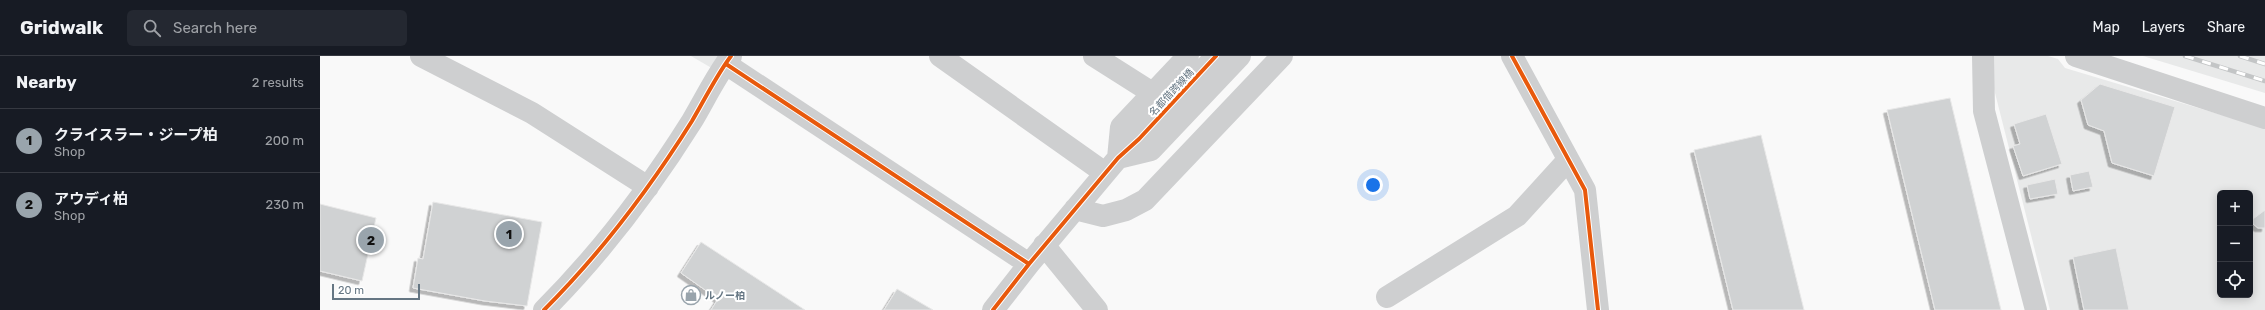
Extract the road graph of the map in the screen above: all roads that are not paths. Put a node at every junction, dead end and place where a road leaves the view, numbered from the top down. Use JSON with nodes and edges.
{"nodes":[{"id":1,"x":421,"y":56,"type":"edge"},
{"id":2,"x":940,"y":56,"type":"edge"},
{"id":3,"x":1094,"y":56,"type":"edge"},
{"id":4,"x":1188,"y":56,"type":"edge"},
{"id":5,"x":1216,"y":56,"type":"edge"},
{"id":6,"x":1240,"y":56,"type":"edge"},
{"id":7,"x":1282,"y":56,"type":"edge"},
{"id":8,"x":1512,"y":56,"type":"edge"},
{"id":9,"x":1983,"y":56,"type":"edge"},
{"id":10,"x":2076,"y":56,"type":"edge"},
{"id":11,"x":728,"y":60,"type":"edge"},
{"id":12,"x":1154,"y":94,"type":"junction"},
{"id":13,"x":2265,"y":118,"type":"edge"},
{"id":14,"x":1568,"y":160,"type":"junction"},
{"id":15,"x":1112,"y":165,"type":"junction"},
{"id":16,"x":648,"y":187,"type":"junction"},
{"id":17,"x":1075,"y":209,"type":"junction"},
{"id":18,"x":1044,"y":246,"type":"junction"},
{"id":19,"x":1029,"y":264,"type":"junction"},
{"id":20,"x":1387,"y":297,"type":"dead end"},
{"id":21,"x":544,"y":310,"type":"edge"},
{"id":22,"x":993,"y":310,"type":"edge"},
{"id":23,"x":1097,"y":310,"type":"edge"},
{"id":24,"x":1598,"y":310,"type":"edge"},
{"id":25,"x":2036,"y":310,"type":"edge"}],
"edges":[{"from":1,"to":16,"type":"street"},
{"from":2,"to":15,"type":"street"},
{"from":3,"to":12,"type":"street"},
{"from":4,"to":12,"type":"street"},
{"from":5,"to":15,"type":"street","name":"名都借跨線橋"},
{"from":6,"to":15,"type":"street"},
{"from":7,"to":17,"type":"street"},
{"from":8,"to":14,"type":"street"},
{"from":9,"to":25,"type":"street"},
{"from":10,"to":13,"type":"street"},
{"from":11,"to":16,"type":"street"},
{"from":11,"to":19,"type":"street"},
{"from":12,"to":15,"type":"street"},
{"from":14,"to":20,"type":"street"},
{"from":14,"to":24,"type":"street"},
{"from":15,"to":17,"type":"street","name":"名都借跨線橋"},
{"from":16,"to":21,"type":"street"},
{"from":17,"to":18,"type":"street","name":"名都借跨線橋"},
{"from":18,"to":19,"type":"street","name":"名都借跨線橋"},
{"from":18,"to":23,"type":"street"},
{"from":19,"to":22,"type":"street","name":"名都借跨線橋"}]}
